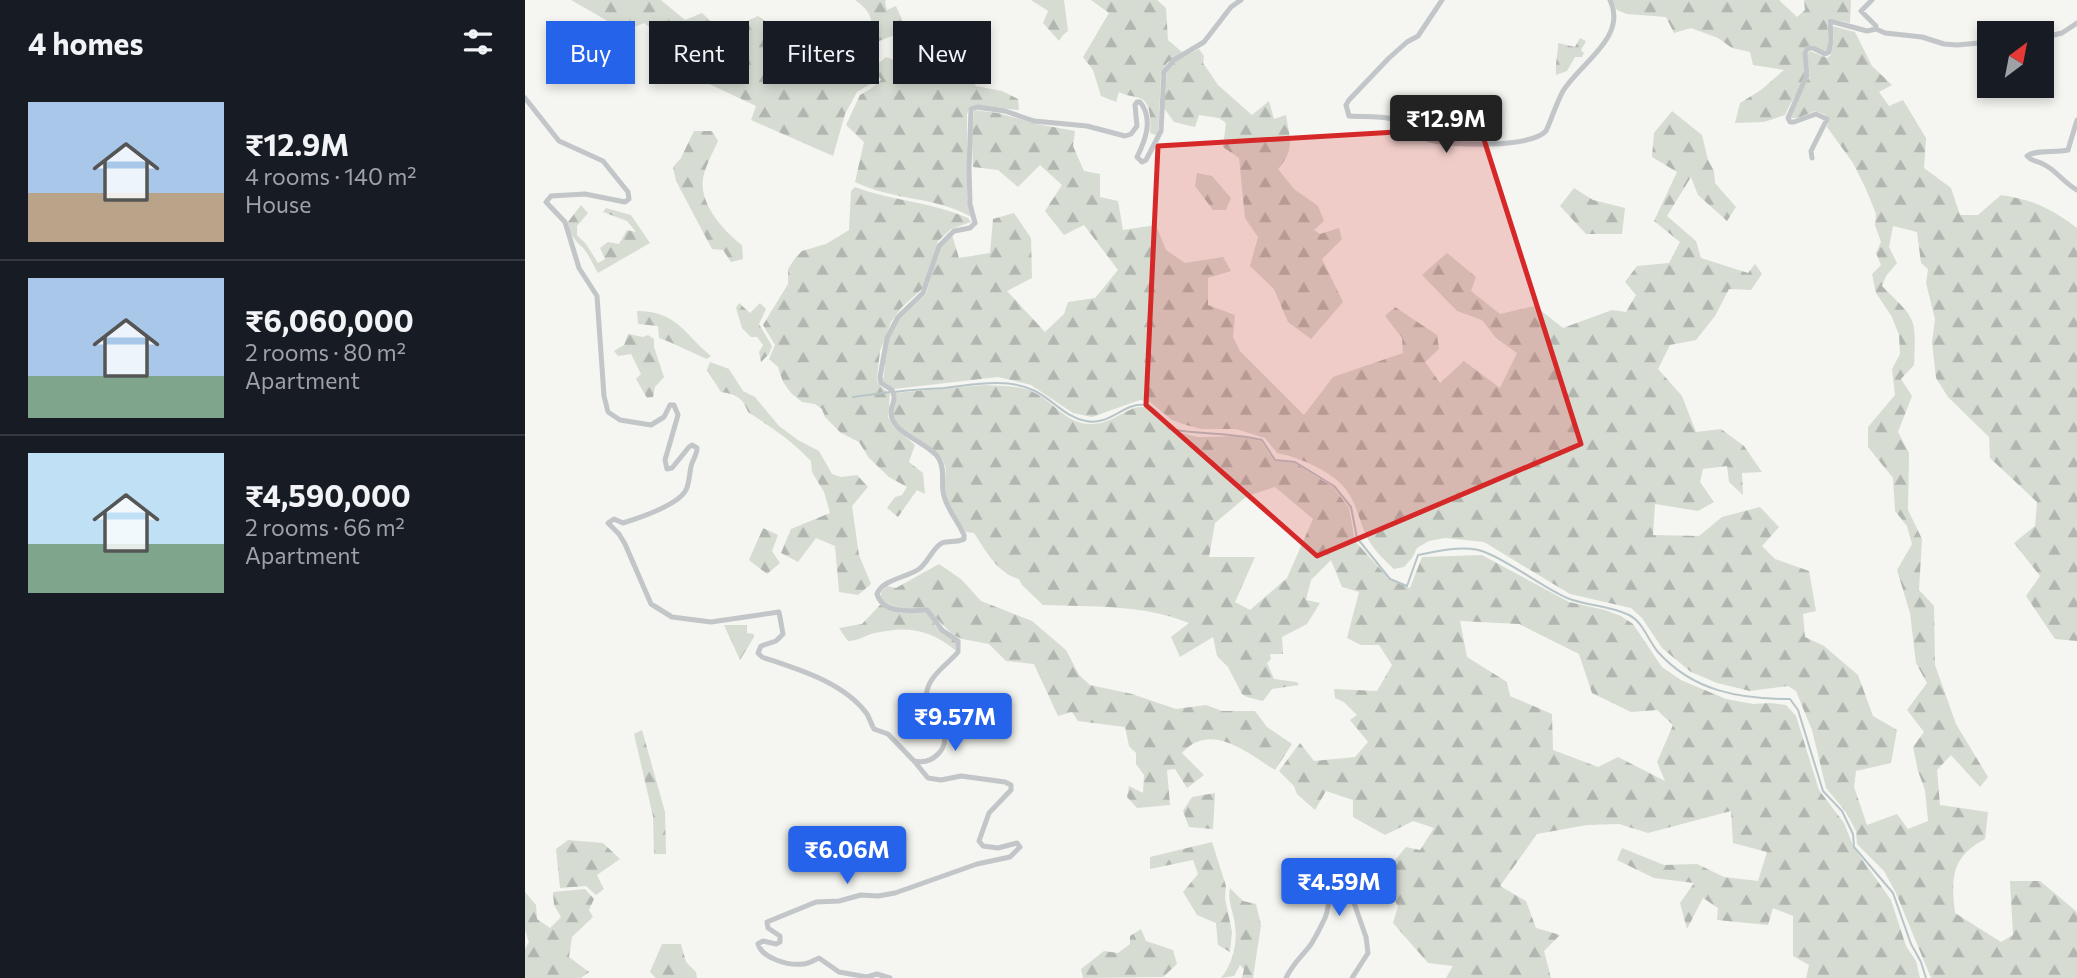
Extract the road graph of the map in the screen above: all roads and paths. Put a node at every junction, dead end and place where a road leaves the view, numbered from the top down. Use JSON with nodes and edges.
{"nodes":[{"id":1,"x":1241,"y":0,"type":"edge"},
{"id":2,"x":1442,"y":0,"type":"edge"},
{"id":3,"x":1610,"y":0,"type":"edge"},
{"id":4,"x":1872,"y":0,"type":"edge"},
{"id":5,"x":2077,"y":23,"type":"edge"},
{"id":6,"x":1876,"y":29,"type":"junction"},
{"id":7,"x":2055,"y":35,"type":"edge"},
{"id":8,"x":1977,"y":43,"type":"edge"},
{"id":9,"x":525,"y":98,"type":"edge"},
{"id":10,"x":2077,"y":120,"type":"edge"},
{"id":11,"x":1812,"y":158,"type":"dead end"},
{"id":12,"x":2077,"y":190,"type":"edge"},
{"id":13,"x":913,"y":761,"type":"junction"},
{"id":14,"x":890,"y":978,"type":"edge"},
{"id":15,"x":1286,"y":978,"type":"edge"},
{"id":16,"x":1353,"y":978,"type":"edge"}],
"edges":[{"from":1,"to":13,"type":"street"},
{"from":2,"to":3,"type":"street"},
{"from":4,"to":6,"type":"street"},
{"from":5,"to":7,"type":"street"},
{"from":6,"to":8,"type":"street"},
{"from":6,"to":11,"type":"street"},
{"from":9,"to":13,"type":"street"},
{"from":10,"to":12,"type":"street"},
{"from":13,"to":14,"type":"street"},
{"from":15,"to":16,"type":"street"}]}
